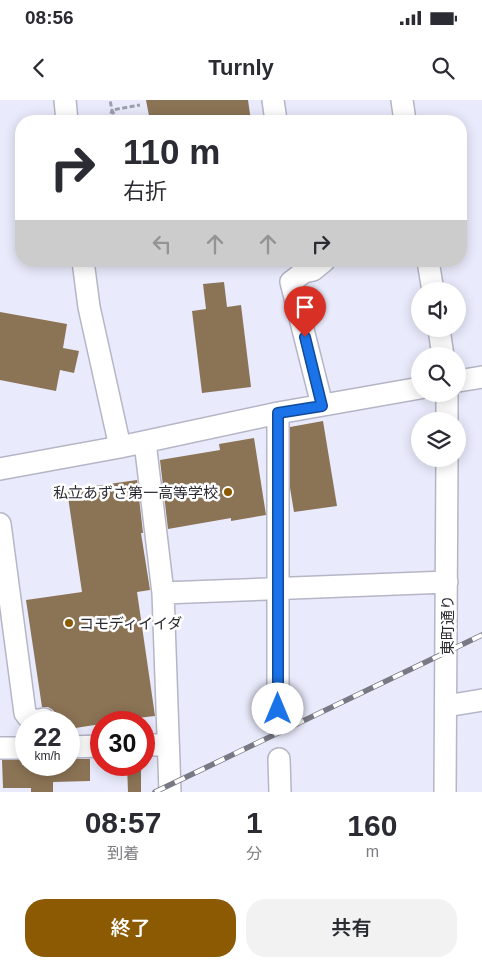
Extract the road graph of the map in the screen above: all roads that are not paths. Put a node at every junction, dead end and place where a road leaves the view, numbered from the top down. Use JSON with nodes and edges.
{"nodes":[{"id":1,"x":65,"y":100,"type":"edge"},
{"id":2,"x":274,"y":100,"type":"edge"},
{"id":3,"x":402,"y":100,"type":"edge"},
{"id":4,"x":66,"y":115,"type":"edge"},
{"id":5,"x":275,"y":115,"type":"edge"},
{"id":6,"x":404,"y":115,"type":"edge"},
{"id":7,"x":84,"y":267,"type":"edge"},
{"id":8,"x":303,"y":267,"type":"edge"},
{"id":9,"x":317,"y":267,"type":"edge"},
{"id":10,"x":429,"y":267,"type":"edge"},
{"id":11,"x":432,"y":282,"type":"edge"},
{"id":12,"x":482,"y":377,"type":"edge"},
{"id":13,"x":466,"y":380,"type":"edge"},
{"id":14,"x":411,"y":390,"type":"edge"},
{"id":15,"x":322,"y":406,"type":"junction"},
{"id":16,"x":278,"y":413,"type":"junction"},
{"id":17,"x":145,"y":442,"type":"junction"},
{"id":18,"x":120,"y":447,"type":"junction"},
{"id":19,"x":447,"y":467,"type":"edge"},
{"id":20,"x":0,"y":469,"type":"edge"},
{"id":21,"x":0,"y":524,"type":"edge"},
{"id":22,"x":447,"y":582,"type":"junction"},
{"id":23,"x":278,"y":589,"type":"junction"},
{"id":24,"x":163,"y":593,"type":"junction"},
{"id":25,"x":482,"y":700,"type":"edge"},
{"id":26,"x":446,"y":706,"type":"junction"},
{"id":27,"x":278,"y":709,"type":"dead end"},
{"id":28,"x":25,"y":711,"type":"edge"},
{"id":29,"x":155,"y":745,"type":"edge"},
{"id":30,"x":168,"y":745,"type":"junction"},
{"id":31,"x":0,"y":748,"type":"edge"},
{"id":32,"x":15,"y":748,"type":"edge"},
{"id":33,"x":280,"y":760,"type":"dead end"},
{"id":34,"x":170,"y":792,"type":"edge"},
{"id":35,"x":280,"y":792,"type":"edge"},
{"id":36,"x":445,"y":792,"type":"edge"}],
"edges":[{"from":1,"to":4,"type":"street"},
{"from":2,"to":5,"type":"street"},
{"from":3,"to":6,"type":"street"},
{"from":7,"to":18,"type":"street"},
{"from":8,"to":9,"type":"street"},
{"from":8,"to":15,"type":"street"},
{"from":10,"to":11,"type":"street"},
{"from":12,"to":13,"type":"street"},
{"from":14,"to":15,"type":"street"},
{"from":15,"to":16,"type":"street"},
{"from":16,"to":17,"type":"street"},
{"from":16,"to":23,"type":"street"},
{"from":17,"to":18,"type":"street"},
{"from":17,"to":24,"type":"street"},
{"from":18,"to":20,"type":"street"},
{"from":19,"to":22,"type":"street","name":"東町通り"},
{"from":21,"to":28,"type":"street"},
{"from":22,"to":23,"type":"street"},
{"from":22,"to":26,"type":"street","name":"東町通り"},
{"from":23,"to":24,"type":"street"},
{"from":23,"to":27,"type":"street"},
{"from":24,"to":30,"type":"street"},
{"from":25,"to":26,"type":"street"},
{"from":26,"to":36,"type":"street","name":"東町通り"},
{"from":29,"to":30,"type":"street"},
{"from":30,"to":34,"type":"street"},
{"from":31,"to":32,"type":"street"},
{"from":33,"to":35,"type":"street"}]}
